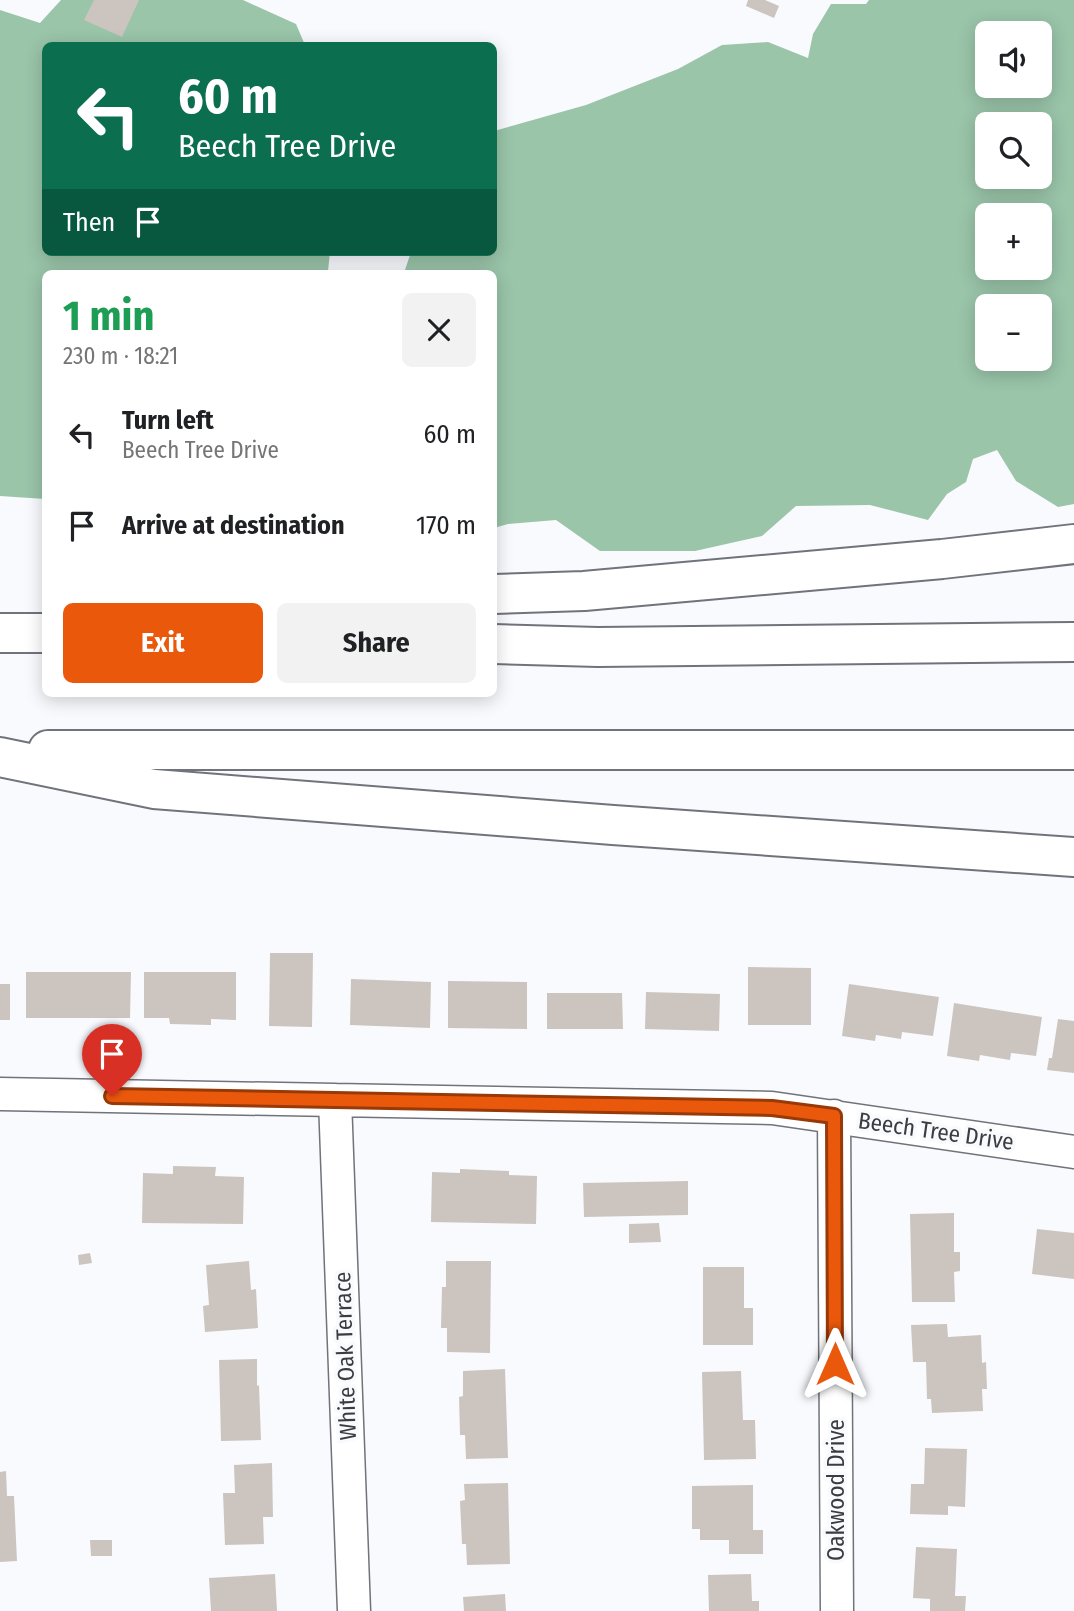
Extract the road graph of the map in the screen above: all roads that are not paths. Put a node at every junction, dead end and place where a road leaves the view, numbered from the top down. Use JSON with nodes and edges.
{"nodes":[{"id":1,"x":1074,"y":544,"type":"edge"},
{"id":2,"x":497,"y":594,"type":"edge"},
{"id":3,"x":1074,"y":642,"type":"edge"},
{"id":4,"x":497,"y":644,"type":"edge"},
{"id":5,"x":0,"y":750,"type":"edge"},
{"id":6,"x":1074,"y":750,"type":"edge"},
{"id":7,"x":0,"y":757,"type":"edge"},
{"id":8,"x":1074,"y":857,"type":"edge"},
{"id":9,"x":0,"y":1094,"type":"edge"},
{"id":10,"x":335,"y":1100,"type":"junction"},
{"id":11,"x":834,"y":1116,"type":"junction"},
{"id":12,"x":1074,"y":1152,"type":"edge"},
{"id":13,"x":354,"y":1611,"type":"edge"},
{"id":14,"x":837,"y":1611,"type":"edge"}],
"edges":[{"from":1,"to":2,"type":"highway"},
{"from":3,"to":4,"type":"highway"},
{"from":5,"to":6,"type":"highway"},
{"from":7,"to":8,"type":"highway"},
{"from":9,"to":10,"type":"street","name":"Beech Tree Drive"},
{"from":10,"to":11,"type":"street","name":"Beech Tree Drive"},
{"from":10,"to":13,"type":"street","name":"White Oak Terrace"},
{"from":11,"to":12,"type":"street","name":"Beech Tree Drive"},
{"from":11,"to":14,"type":"street","name":"Oakwood Drive"}]}
